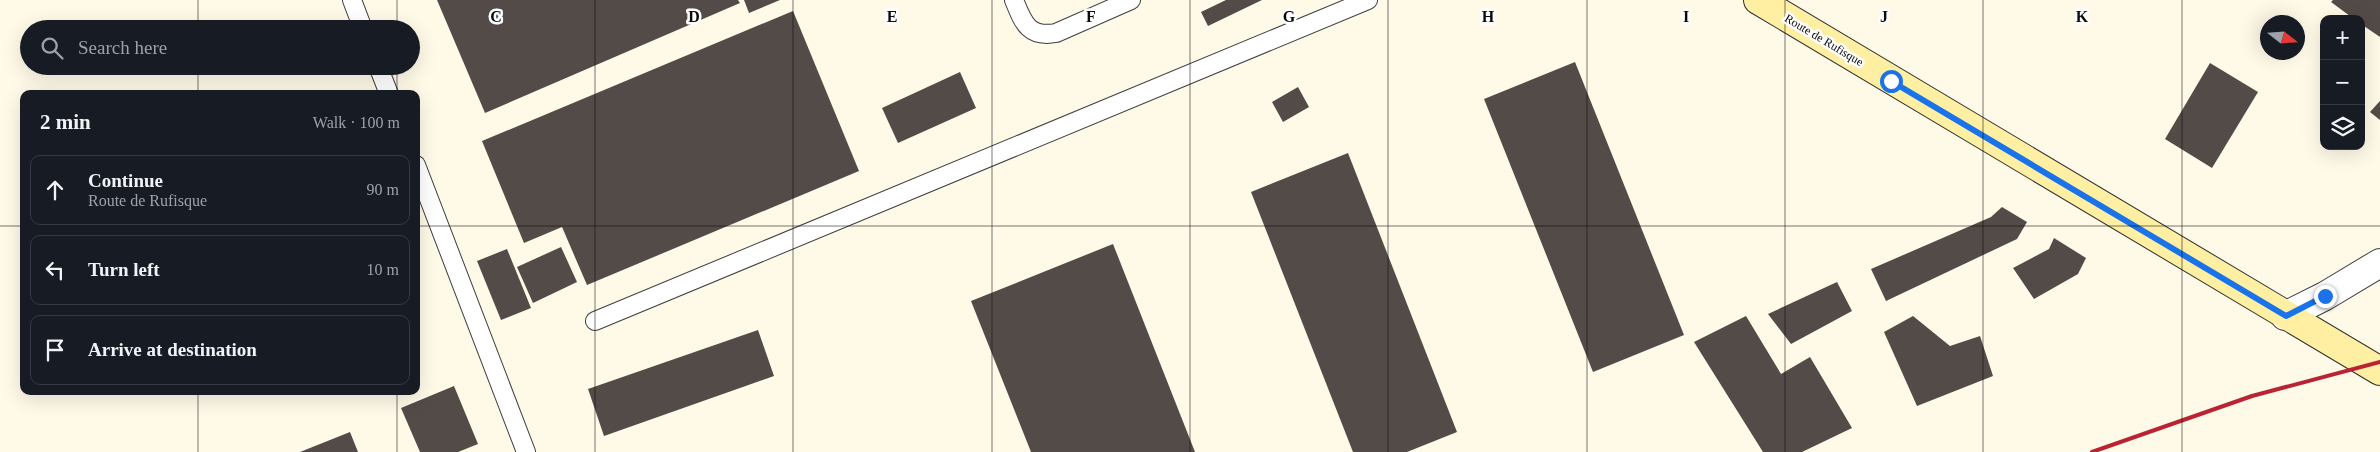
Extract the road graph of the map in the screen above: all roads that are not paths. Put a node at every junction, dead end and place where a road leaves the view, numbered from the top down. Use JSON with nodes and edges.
{"nodes":[{"id":1,"x":352,"y":0,"type":"edge"},
{"id":2,"x":1014,"y":0,"type":"edge"},
{"id":3,"x":1131,"y":0,"type":"edge"},
{"id":4,"x":1368,"y":0,"type":"edge"},
{"id":5,"x":1758,"y":0,"type":"edge"},
{"id":6,"x":360,"y":20,"type":"edge"},
{"id":7,"x":381,"y":75,"type":"edge"},
{"id":8,"x":387,"y":90,"type":"edge"},
{"id":9,"x":420,"y":175,"type":"edge"},
{"id":10,"x":2380,"y":263,"type":"edge"},
{"id":11,"x":2286,"y":316,"type":"junction"},
{"id":12,"x":595,"y":321,"type":"dead end"},
{"id":13,"x":2380,"y":371,"type":"edge"},
{"id":14,"x":526,"y":452,"type":"edge"}],
"edges":[{"from":1,"to":6,"type":"lane"},
{"from":2,"to":3,"type":"lane"},
{"from":4,"to":12,"type":"lane"},
{"from":5,"to":11,"type":"main road","name":"Route de Rufisque"},
{"from":7,"to":8,"type":"lane"},
{"from":9,"to":14,"type":"lane"},
{"from":10,"to":11,"type":"street"},
{"from":11,"to":13,"type":"main road","name":"Route de Rufisque"}]}
